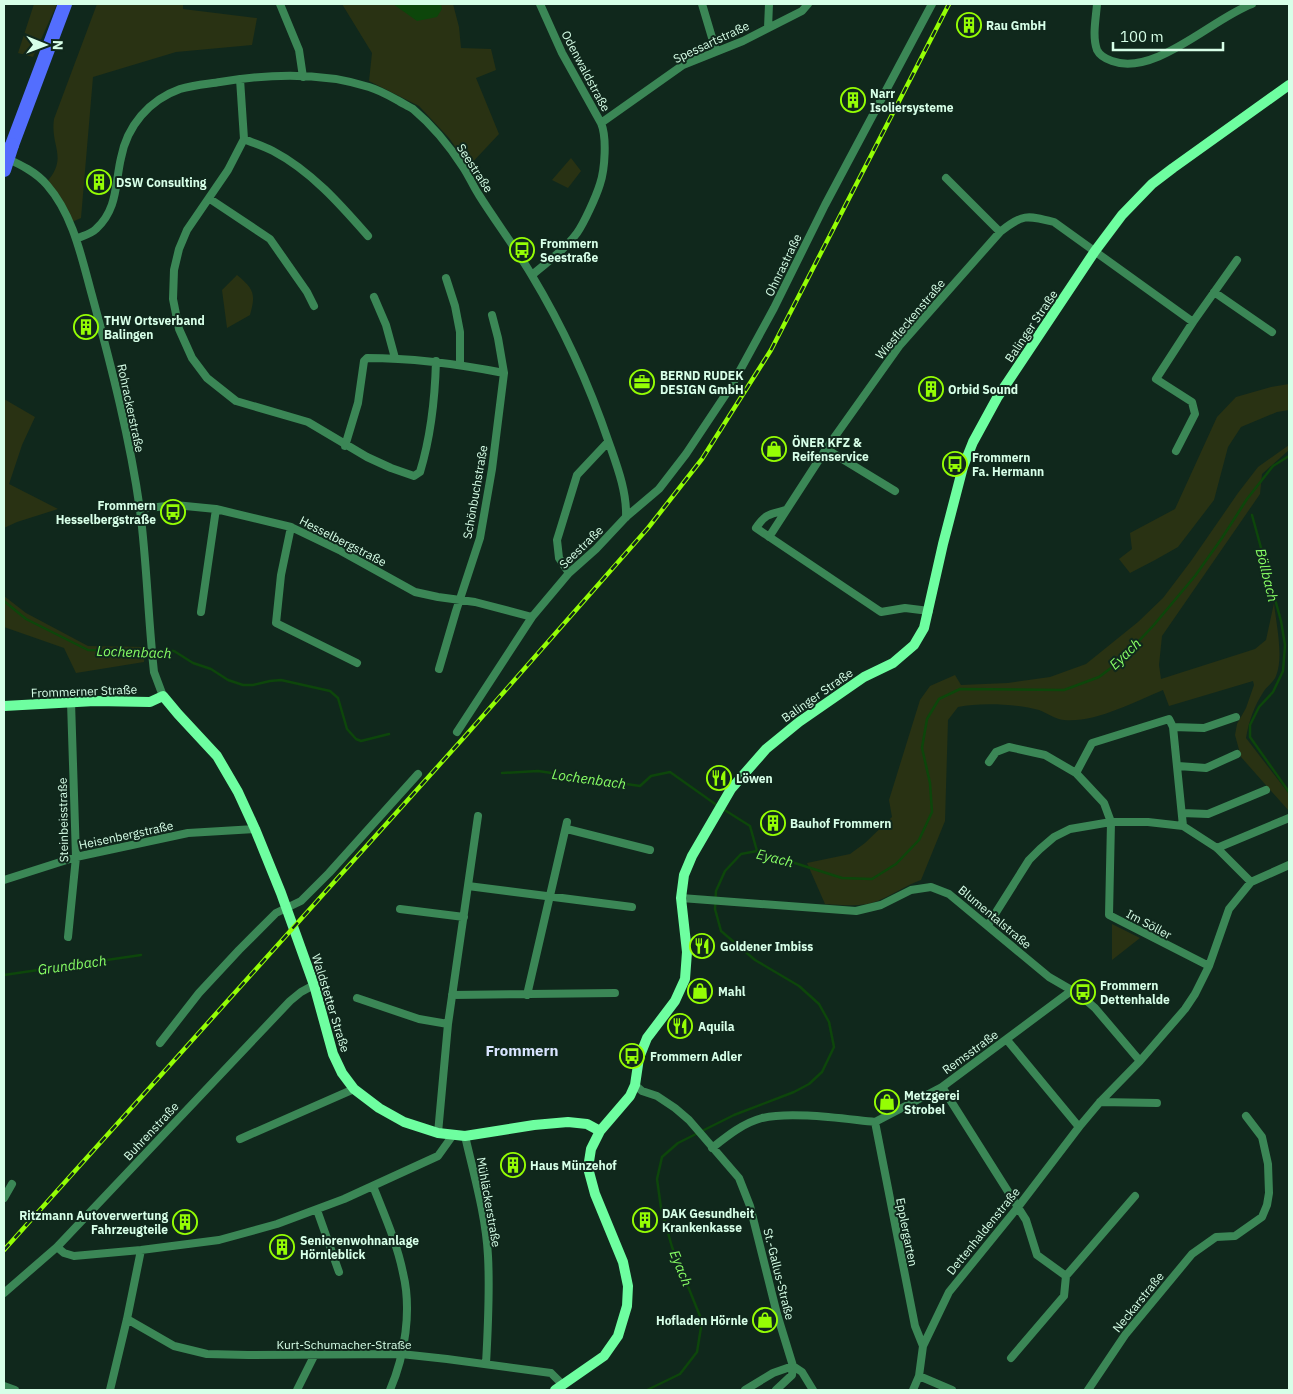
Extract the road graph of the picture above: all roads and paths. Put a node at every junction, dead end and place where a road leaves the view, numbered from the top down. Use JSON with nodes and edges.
{"nodes":[{"id":1,"x":65,"y":4,"type":"edge"},
{"id":2,"x":280,"y":4,"type":"edge"},
{"id":3,"x":540,"y":4,"type":"edge"},
{"id":4,"x":702,"y":4,"type":"edge"},
{"id":5,"x":769,"y":4,"type":"edge"},
{"id":6,"x":808,"y":4,"type":"edge"},
{"id":7,"x":932,"y":4,"type":"edge"},
{"id":8,"x":1097,"y":4,"type":"edge"},
{"id":9,"x":1252,"y":4,"type":"edge"},
{"id":10,"x":768,"y":28,"type":"junction"},
{"id":11,"x":716,"y":51,"type":"junction"},
{"id":12,"x":303,"y":77,"type":"junction"},
{"id":13,"x":240,"y":79,"type":"junction"},
{"id":14,"x":1289,"y":84,"type":"edge"},
{"id":15,"x":601,"y":123,"type":"junction"},
{"id":16,"x":244,"y":139,"type":"junction"},
{"id":17,"x":4,"y":158,"type":"edge"},
{"id":18,"x":4,"y":170,"type":"edge"},
{"id":19,"x":946,"y":178,"type":"dead end"},
{"id":20,"x":210,"y":199,"type":"junction"},
{"id":21,"x":1000,"y":232,"type":"junction"},
{"id":22,"x":368,"y":236,"type":"dead end"},
{"id":23,"x":76,"y":239,"type":"junction"},
{"id":24,"x":1095,"y":251,"type":"junction"},
{"id":25,"x":1237,"y":260,"type":"dead end"},
{"id":26,"x":532,"y":275,"type":"junction"},
{"id":27,"x":446,"y":278,"type":"dead end"},
{"id":28,"x":1214,"y":292,"type":"junction"},
{"id":29,"x":374,"y":297,"type":"dead end"},
{"id":30,"x":314,"y":306,"type":"dead end"},
{"id":31,"x":492,"y":315,"type":"dead end"},
{"id":32,"x":1193,"y":322,"type":"junction"},
{"id":33,"x":1272,"y":332,"type":"dead end"},
{"id":34,"x":395,"y":358,"type":"junction"},
{"id":35,"x":436,"y":361,"type":"junction"},
{"id":36,"x":460,"y":365,"type":"junction"},
{"id":37,"x":504,"y":373,"type":"junction"},
{"id":38,"x":608,"y":442,"type":"junction"},
{"id":39,"x":346,"y":446,"type":"junction"},
{"id":40,"x":826,"y":449,"type":"junction"},
{"id":41,"x":1176,"y":451,"type":"dead end"},
{"id":42,"x":895,"y":491,"type":"dead end"},
{"id":43,"x":140,"y":509,"type":"junction"},
{"id":44,"x":216,"y":509,"type":"junction"},
{"id":45,"x":786,"y":510,"type":"junction"},
{"id":46,"x":626,"y":517,"type":"junction"},
{"id":47,"x":291,"y":527,"type":"junction"},
{"id":48,"x":769,"y":537,"type":"junction"},
{"id":49,"x":569,"y":573,"type":"junction"},
{"id":50,"x":460,"y":600,"type":"junction"},
{"id":51,"x":929,"y":611,"type":"junction"},
{"id":52,"x":202,"y":612,"type":"dead end"},
{"id":53,"x":532,"y":617,"type":"junction"},
{"id":54,"x":357,"y":663,"type":"dead end"},
{"id":55,"x":439,"y":669,"type":"dead end"},
{"id":56,"x":163,"y":696,"type":"junction"},
{"id":57,"x":71,"y":702,"type":"junction"},
{"id":58,"x":4,"y":706,"type":"edge"},
{"id":59,"x":1236,"y":717,"type":"dead end"},
{"id":60,"x":1173,"y":727,"type":"junction"},
{"id":61,"x":457,"y":732,"type":"dead end"},
{"id":62,"x":1237,"y":754,"type":"dead end"},
{"id":63,"x":989,"y":762,"type":"dead end"},
{"id":64,"x":1178,"y":766,"type":"junction"},
{"id":65,"x":1076,"y":773,"type":"junction"},
{"id":66,"x":418,"y":774,"type":"dead end"},
{"id":67,"x":1266,"y":790,"type":"dead end"},
{"id":68,"x":1182,"y":813,"type":"junction"},
{"id":69,"x":478,"y":816,"type":"dead end"},
{"id":70,"x":1289,"y":818,"type":"edge"},
{"id":71,"x":1110,"y":822,"type":"junction"},
{"id":72,"x":1183,"y":826,"type":"junction"},
{"id":73,"x":255,"y":829,"type":"junction"},
{"id":74,"x":1217,"y":848,"type":"junction"},
{"id":75,"x":650,"y":850,"type":"dead end"},
{"id":76,"x":76,"y":857,"type":"junction"},
{"id":77,"x":1289,"y":866,"type":"edge"},
{"id":78,"x":4,"y":880,"type":"edge"},
{"id":79,"x":1251,"y":882,"type":"junction"},
{"id":80,"x":468,"y":886,"type":"junction"},
{"id":81,"x":550,"y":895,"type":"junction"},
{"id":82,"x":685,"y":898,"type":"junction"},
{"id":83,"x":632,"y":907,"type":"dead end"},
{"id":84,"x":286,"y":908,"type":"junction"},
{"id":85,"x":400,"y":910,"type":"dead end"},
{"id":86,"x":464,"y":917,"type":"junction"},
{"id":87,"x":988,"y":925,"type":"junction"},
{"id":88,"x":68,"y":937,"type":"dead end"},
{"id":89,"x":1209,"y":966,"type":"junction"},
{"id":90,"x":314,"y":985,"type":"junction"},
{"id":91,"x":1072,"y":991,"type":"junction"},
{"id":92,"x":615,"y":993,"type":"dead end"},
{"id":93,"x":452,"y":995,"type":"junction"},
{"id":94,"x":527,"y":995,"type":"junction"},
{"id":95,"x":357,"y":998,"type":"dead end"},
{"id":96,"x":448,"y":1024,"type":"junction"},
{"id":97,"x":1007,"y":1040,"type":"junction"},
{"id":98,"x":160,"y":1043,"type":"dead end"},
{"id":99,"x":1140,"y":1060,"type":"junction"},
{"id":100,"x":635,"y":1085,"type":"junction"},
{"id":101,"x":942,"y":1086,"type":"junction"},
{"id":102,"x":354,"y":1089,"type":"junction"},
{"id":103,"x":1100,"y":1102,"type":"junction"},
{"id":104,"x":1157,"y":1103,"type":"dead end"},
{"id":105,"x":1246,"y":1116,"type":"dead end"},
{"id":106,"x":875,"y":1122,"type":"junction"},
{"id":107,"x":1079,"y":1127,"type":"junction"},
{"id":108,"x":600,"y":1131,"type":"junction"},
{"id":109,"x":438,"y":1133,"type":"junction"},
{"id":110,"x":453,"y":1135,"type":"junction"},
{"id":111,"x":465,"y":1136,"type":"junction"},
{"id":112,"x":240,"y":1139,"type":"dead end"},
{"id":113,"x":710,"y":1145,"type":"junction"},
{"id":114,"x":12,"y":1184,"type":"dead end"},
{"id":115,"x":373,"y":1186,"type":"junction"},
{"id":116,"x":1135,"y":1196,"type":"dead end"},
{"id":117,"x":4,"y":1198,"type":"edge"},
{"id":118,"x":1018,"y":1206,"type":"junction"},
{"id":119,"x":317,"y":1210,"type":"junction"},
{"id":120,"x":57,"y":1247,"type":"junction"},
{"id":121,"x":141,"y":1250,"type":"junction"},
{"id":122,"x":339,"y":1272,"type":"dead end"},
{"id":123,"x":1066,"y":1276,"type":"junction"},
{"id":124,"x":4,"y":1293,"type":"edge"},
{"id":125,"x":128,"y":1319,"type":"junction"},
{"id":126,"x":924,"y":1346,"type":"junction"},
{"id":127,"x":315,"y":1354,"type":"junction"},
{"id":128,"x":401,"y":1354,"type":"junction"},
{"id":129,"x":1011,"y":1358,"type":"dead end"},
{"id":130,"x":486,"y":1364,"type":"junction"},
{"id":131,"x":793,"y":1366,"type":"junction"},
{"id":132,"x":919,"y":1376,"type":"junction"},
{"id":133,"x":4,"y":1386,"type":"edge"},
{"id":134,"x":559,"y":1388,"type":"edge"},
{"id":135,"x":15,"y":1390,"type":"edge"},
{"id":136,"x":110,"y":1390,"type":"edge"},
{"id":137,"x":297,"y":1390,"type":"edge"},
{"id":138,"x":390,"y":1390,"type":"edge"},
{"id":139,"x":745,"y":1390,"type":"edge"},
{"id":140,"x":776,"y":1390,"type":"edge"},
{"id":141,"x":813,"y":1390,"type":"edge"},
{"id":142,"x":913,"y":1390,"type":"edge"},
{"id":143,"x":952,"y":1390,"type":"edge"},
{"id":144,"x":1088,"y":1390,"type":"edge"}],
"edges":[{"from":1,"to":18,"type":"highway","bridge":true},
{"from":2,"to":12,"type":"street"},
{"from":3,"to":15,"type":"street","name":"Odenwaldstraße"},
{"from":4,"to":11,"type":"street"},
{"from":5,"to":10,"type":"street"},
{"from":6,"to":10,"type":"street","name":"Spessartstraße"},
{"from":7,"to":46,"type":"street","name":"Ohnrastraße"},
{"from":8,"to":9,"type":"street"},
{"from":10,"to":11,"type":"street","name":"Spessartstraße"},
{"from":11,"to":15,"type":"street","name":"Spessartstraße"},
{"from":12,"to":13,"type":"street","name":"Seestraße"},
{"from":12,"to":26,"type":"street","name":"Seestraße"},
{"from":13,"to":16,"type":"street"},
{"from":13,"to":23,"type":"street","name":"Seestraße"},
{"from":14,"to":24,"type":"main road","name":"Balinger Straße"},
{"from":15,"to":26,"type":"street","name":"Odenwaldstraße"},
{"from":16,"to":20,"type":"street"},
{"from":16,"to":22,"type":"street"},
{"from":17,"to":23,"type":"street","name":"Rohrackerstraße"},
{"from":19,"to":21,"type":"street"},
{"from":20,"to":30,"type":"street"},
{"from":20,"to":39,"type":"street"},
{"from":21,"to":24,"type":"street","name":"Wiesfleckenstraße"},
{"from":21,"to":40,"type":"street","name":"Wiesfleckenstraße"},
{"from":23,"to":43,"type":"street","name":"Rohrackerstraße"},
{"from":24,"to":32,"type":"street","name":"Wiesfleckenstraße"},
{"from":24,"to":51,"type":"main road","name":"Balinger Straße"},
{"from":25,"to":28,"type":"street"},
{"from":26,"to":38,"type":"street","name":"Seestraße"},
{"from":27,"to":36,"type":"street"},
{"from":28,"to":32,"type":"street"},
{"from":28,"to":33,"type":"street"},
{"from":29,"to":34,"type":"street"},
{"from":31,"to":37,"type":"street","name":"Schönbuchstraße"},
{"from":32,"to":41,"type":"street"},
{"from":34,"to":35,"type":"street"},
{"from":34,"to":39,"type":"street"},
{"from":35,"to":36,"type":"street"},
{"from":35,"to":39,"type":"street"},
{"from":36,"to":37,"type":"street"},
{"from":37,"to":50,"type":"street","name":"Schönbuchstraße"},
{"from":38,"to":46,"type":"street","name":"Seestraße"},
{"from":38,"to":49,"type":"street"},
{"from":40,"to":42,"type":"street"},
{"from":40,"to":45,"type":"street","name":"Wiesfleckenstraße"},
{"from":43,"to":44,"type":"street","name":"Hesselbergstraße"},
{"from":43,"to":56,"type":"street","name":"Rohrackerstraße"},
{"from":44,"to":47,"type":"street","name":"Hesselbergstraße"},
{"from":44,"to":52,"type":"street"},
{"from":45,"to":48,"type":"street","name":"Wiesfleckenstraße"},
{"from":45,"to":48,"type":"street"},
{"from":46,"to":49,"type":"street","name":"Seestraße"},
{"from":47,"to":50,"type":"street","name":"Hesselbergstraße"},
{"from":47,"to":54,"type":"street"},
{"from":48,"to":51,"type":"street"},
{"from":49,"to":53,"type":"street","name":"Seestraße"},
{"from":50,"to":53,"type":"street","name":"Hesselbergstraße"},
{"from":50,"to":55,"type":"street","name":"Schönbuchstraße"},
{"from":51,"to":82,"type":"main road","name":"Balinger Straße"},
{"from":53,"to":61,"type":"street","name":"Seestraße"},
{"from":56,"to":57,"type":"main road","name":"Frommerner Straße"},
{"from":56,"to":73,"type":"main road","name":"Waldstetter Straße"},
{"from":57,"to":58,"type":"main road","name":"Frommerner Straße"},
{"from":57,"to":76,"type":"street","name":"Steinbeisstraße"},
{"from":59,"to":60,"type":"street"},
{"from":60,"to":64,"type":"street"},
{"from":60,"to":65,"type":"street"},
{"from":62,"to":64,"type":"street"},
{"from":63,"to":65,"type":"street"},
{"from":64,"to":68,"type":"street"},
{"from":65,"to":71,"type":"street"},
{"from":66,"to":84,"type":"street"},
{"from":67,"to":68,"type":"street"},
{"from":68,"to":72,"type":"street"},
{"from":69,"to":80,"type":"street"},
{"from":70,"to":74,"type":"street"},
{"from":71,"to":72,"type":"street"},
{"from":71,"to":87,"type":"street"},
{"from":71,"to":89,"type":"street","name":"Im Söller"},
{"from":72,"to":74,"type":"street"},
{"from":73,"to":76,"type":"street","name":"Heisenbergstraße"},
{"from":73,"to":84,"type":"main road","name":"Waldstetter Straße"},
{"from":74,"to":79,"type":"street"},
{"from":75,"to":81,"type":"street"},
{"from":76,"to":78,"type":"street","name":"Heisenbergstraße"},
{"from":76,"to":88,"type":"street","name":"Steinbeisstraße"},
{"from":77,"to":79,"type":"street","name":"Dettenhaldenstraße"},
{"from":79,"to":89,"type":"street","name":"Dettenhaldenstraße"},
{"from":80,"to":81,"type":"street"},
{"from":80,"to":86,"type":"street"},
{"from":81,"to":83,"type":"street"},
{"from":81,"to":94,"type":"street"},
{"from":82,"to":87,"type":"street","name":"Blumentalstraße"},
{"from":82,"to":100,"type":"main road","name":"Balinger Straße"},
{"from":84,"to":90,"type":"main road","name":"Waldstetter Straße"},
{"from":84,"to":98,"type":"street"},
{"from":85,"to":86,"type":"street"},
{"from":86,"to":93,"type":"street"},
{"from":87,"to":91,"type":"street","name":"Blumentalstraße"},
{"from":89,"to":99,"type":"street","name":"Dettenhaldenstraße"},
{"from":90,"to":102,"type":"main road","name":"Waldstetter Straße"},
{"from":90,"to":120,"type":"street","name":"Buhrenstraße"},
{"from":91,"to":97,"type":"street","name":"Remsstraße"},
{"from":91,"to":99,"type":"street","name":"Blumentalstraße"},
{"from":92,"to":94,"type":"street"},
{"from":93,"to":94,"type":"street"},
{"from":93,"to":96,"type":"street"},
{"from":95,"to":96,"type":"street"},
{"from":96,"to":109,"type":"street"},
{"from":97,"to":101,"type":"street","name":"Remsstraße"},
{"from":97,"to":107,"type":"street"},
{"from":99,"to":103,"type":"street","name":"Dettenhaldenstraße"},
{"from":100,"to":108,"type":"main road","name":"Balinger Straße"},
{"from":100,"to":113,"type":"street","name":"St.-Gallus-Straße"},
{"from":101,"to":106,"type":"street","name":"Remsstraße"},
{"from":101,"to":118,"type":"street"},
{"from":102,"to":109,"type":"main road","name":"Waldstetter Straße"},
{"from":102,"to":112,"type":"street"},
{"from":103,"to":104,"type":"street"},
{"from":103,"to":107,"type":"street","name":"Dettenhaldenstraße"},
{"from":105,"to":144,"type":"street","name":"Neckarstraße"},
{"from":106,"to":113,"type":"street"},
{"from":106,"to":126,"type":"street","name":"Epplergarten"},
{"from":107,"to":118,"type":"street","name":"Dettenhaldenstraße"},
{"from":108,"to":111,"type":"main road","name":"Waldstetter Straße"},
{"from":108,"to":134,"type":"main road","name":"Balinger Straße"},
{"from":109,"to":110,"type":"main road","name":"Waldstetter Straße"},
{"from":110,"to":111,"type":"main road","name":"Waldstetter Straße"},
{"from":110,"to":115,"type":"street"},
{"from":111,"to":130,"type":"street","name":"Mühläckerstraße"},
{"from":113,"to":131,"type":"street","name":"St.-Gallus-Straße"},
{"from":114,"to":117,"type":"street"},
{"from":115,"to":119,"type":"street"},
{"from":115,"to":128,"type":"street"},
{"from":116,"to":123,"type":"street"},
{"from":118,"to":123,"type":"street"},
{"from":118,"to":126,"type":"street","name":"Dettenhaldenstraße"},
{"from":119,"to":121,"type":"street"},
{"from":119,"to":122,"type":"street"},
{"from":120,"to":121,"type":"street"},
{"from":120,"to":124,"type":"street","name":"Buhrenstraße"},
{"from":121,"to":125,"type":"street"},
{"from":123,"to":129,"type":"street"},
{"from":125,"to":127,"type":"street","name":"Kurt-Schumacher-Straße"},
{"from":125,"to":136,"type":"street"},
{"from":126,"to":132,"type":"street","name":"Dettenhaldenstraße"},
{"from":127,"to":128,"type":"street","name":"Kurt-Schumacher-Straße"},
{"from":127,"to":137,"type":"street"},
{"from":128,"to":130,"type":"street","name":"Kurt-Schumacher-Straße"},
{"from":128,"to":138,"type":"street"},
{"from":130,"to":134,"type":"street","name":"Kurt-Schumacher-Straße"},
{"from":131,"to":139,"type":"street"},
{"from":131,"to":140,"type":"street"},
{"from":131,"to":141,"type":"street","name":"St.-Gallus-Straße"},
{"from":132,"to":142,"type":"street","name":"Dettenhaldenstraße"},
{"from":132,"to":143,"type":"street"},
{"from":133,"to":135,"type":"street"}]}
